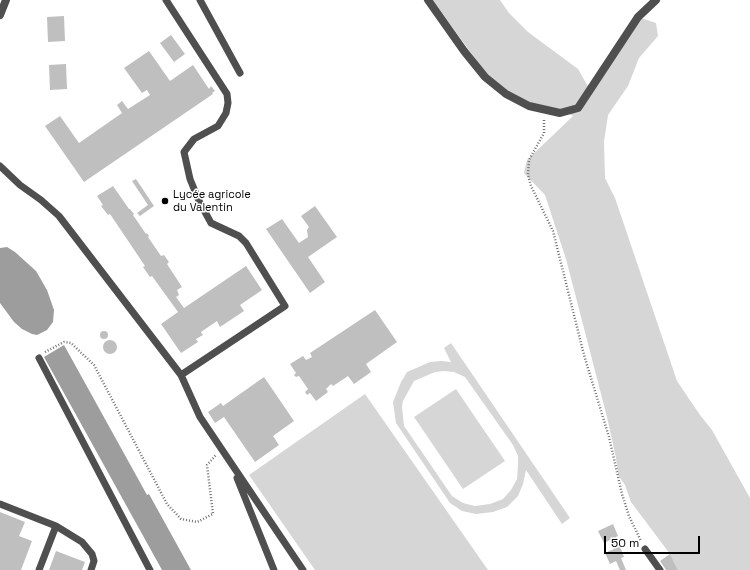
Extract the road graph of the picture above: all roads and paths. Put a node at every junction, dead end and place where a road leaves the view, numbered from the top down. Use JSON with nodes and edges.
{"nodes":[{"id":1,"x":6,"y":0,"type":"edge"},
{"id":2,"x":166,"y":0,"type":"edge"},
{"id":3,"x":200,"y":0,"type":"edge"},
{"id":4,"x":428,"y":0,"type":"edge"},
{"id":5,"x":656,"y":0,"type":"edge"},
{"id":6,"x":0,"y":15,"type":"edge"},
{"id":7,"x":240,"y":73,"type":"dead end"},
{"id":8,"x":544,"y":109,"type":"junction"},
{"id":9,"x":0,"y":166,"type":"edge"},
{"id":10,"x":39,"y":358,"type":"joint"},
{"id":11,"x":181,"y":375,"type":"junction"},
{"id":12,"x":222,"y":449,"type":"junction"},
{"id":13,"x":232,"y":464,"type":"junction"},
{"id":14,"x":0,"y":504,"type":"edge"},
{"id":15,"x":56,"y":526,"type":"junction"},
{"id":16,"x":645,"y":549,"type":"joint"},
{"id":17,"x":39,"y":570,"type":"edge"},
{"id":18,"x":91,"y":570,"type":"edge"},
{"id":19,"x":150,"y":570,"type":"edge"},
{"id":20,"x":274,"y":570,"type":"edge"},
{"id":21,"x":304,"y":570,"type":"edge"},
{"id":22,"x":660,"y":570,"type":"edge"}],
"edges":[{"from":1,"to":6,"type":"street"},
{"from":2,"to":11,"type":"lane"},
{"from":3,"to":7,"type":"lane"},
{"from":4,"to":8,"type":"street"},
{"from":5,"to":8,"type":"street"},
{"from":8,"to":16,"type":"path"},
{"from":9,"to":11,"type":"lane"},
{"from":10,"to":12,"type":"path"},
{"from":10,"to":19,"type":"lane"},
{"from":11,"to":12,"type":"lane"},
{"from":12,"to":13,"type":"lane"},
{"from":13,"to":20,"type":"lane"},
{"from":13,"to":21,"type":"lane"},
{"from":14,"to":15,"type":"lane"},
{"from":15,"to":17,"type":"lane"},
{"from":15,"to":18,"type":"lane"},
{"from":16,"to":22,"type":"lane"}]}
